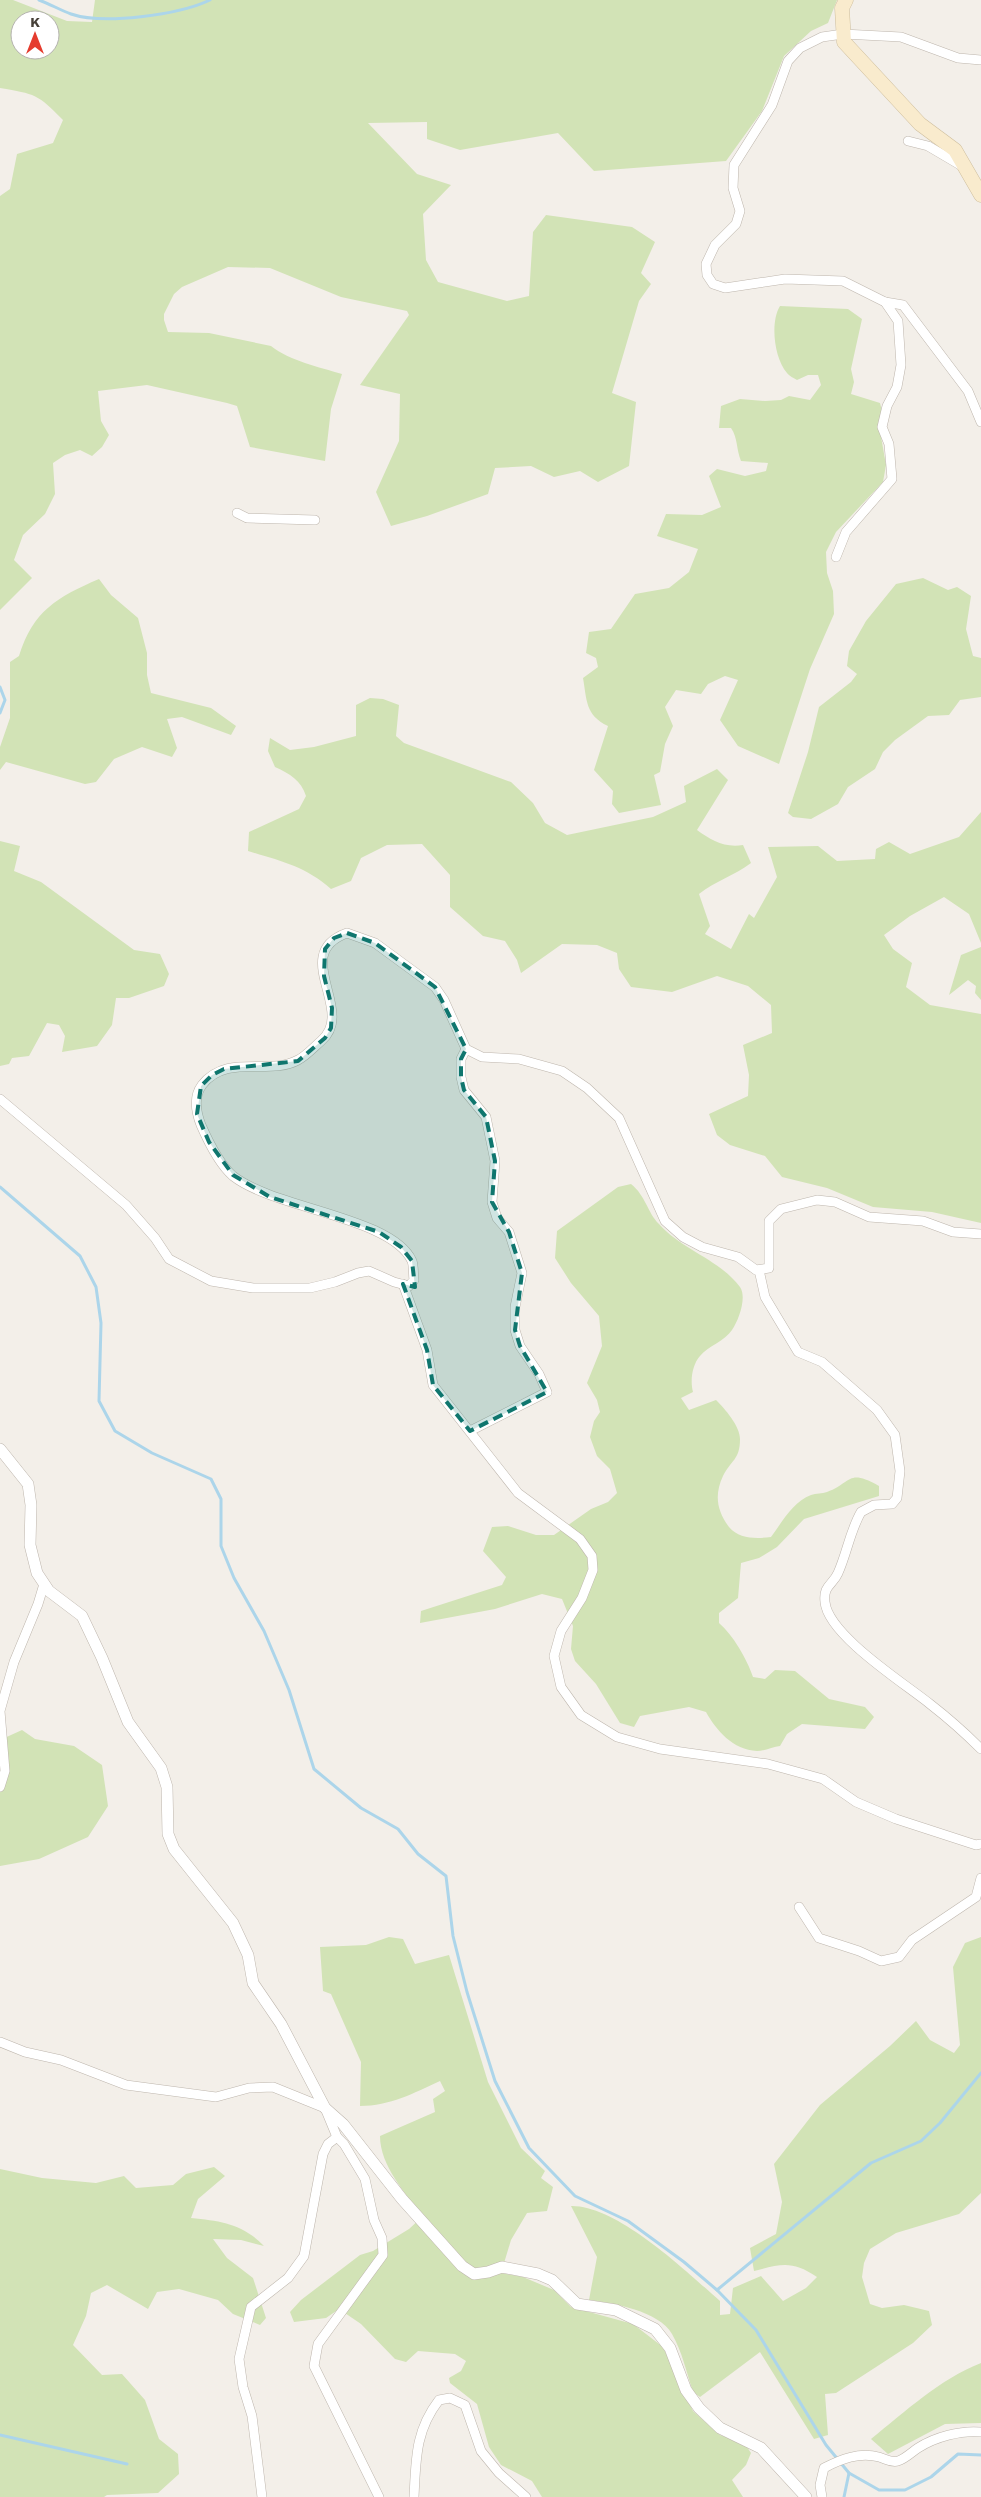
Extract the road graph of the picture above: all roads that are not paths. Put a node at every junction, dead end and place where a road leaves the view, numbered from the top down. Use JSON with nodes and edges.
{"nodes":[{"id":1,"x":846,"y":0,"type":"edge"},
{"id":2,"x":843,"y":34,"type":"junction"},
{"id":3,"x":981,"y":60,"type":"edge"},
{"id":4,"x":908,"y":141,"type":"dead end"},
{"id":5,"x":974,"y":176,"type":"edge"},
{"id":6,"x":981,"y":196,"type":"edge"},
{"id":7,"x":885,"y":302,"type":"junction"},
{"id":8,"x":981,"y":422,"type":"edge"},
{"id":9,"x":237,"y":513,"type":"dead end"},
{"id":10,"x":315,"y":520,"type":"dead end"},
{"id":11,"x":836,"y":557,"type":"dead end"},
{"id":12,"x":466,"y":1049,"type":"junction"},
{"id":13,"x":0,"y":1099,"type":"edge"},
{"id":14,"x":981,"y":1234,"type":"edge"},
{"id":15,"x":760,"y":1270,"type":"junction"},
{"id":16,"x":403,"y":1284,"type":"junction"},
{"id":17,"x":470,"y":1431,"type":"junction"},
{"id":18,"x":0,"y":1449,"type":"edge"},
{"id":19,"x":44,"y":1584,"type":"junction"},
{"id":20,"x":981,"y":1749,"type":"edge"},
{"id":21,"x":0,"y":1787,"type":"edge"},
{"id":22,"x":981,"y":1844,"type":"edge"},
{"id":23,"x":981,"y":1878,"type":"edge"},
{"id":24,"x":799,"y":1907,"type":"dead end"},
{"id":25,"x":0,"y":2042,"type":"edge"},
{"id":26,"x":325,"y":2108,"type":"junction"},
{"id":27,"x":337,"y":2137,"type":"junction"},
{"id":28,"x":981,"y":2432,"type":"edge"},
{"id":29,"x":262,"y":2497,"type":"edge"},
{"id":30,"x":378,"y":2497,"type":"edge"},
{"id":31,"x":414,"y":2497,"type":"edge"},
{"id":32,"x":526,"y":2497,"type":"edge"},
{"id":33,"x":806,"y":2497,"type":"edge"},
{"id":34,"x":822,"y":2497,"type":"edge"}],
"edges":[{"from":1,"to":2,"type":"main road"},
{"from":2,"to":3,"type":"street"},
{"from":2,"to":5,"type":"main road"},
{"from":2,"to":7,"type":"street"},
{"from":4,"to":5,"type":"street"},
{"from":5,"to":6,"type":"main road"},
{"from":7,"to":8,"type":"street"},
{"from":7,"to":11,"type":"street"},
{"from":9,"to":10,"type":"street"},
{"from":12,"to":15,"type":"street"},
{"from":12,"to":16,"type":"street"},
{"from":12,"to":17,"type":"street"},
{"from":13,"to":16,"type":"street"},
{"from":14,"to":15,"type":"street"},
{"from":15,"to":20,"type":"street"},
{"from":16,"to":17,"type":"street"},
{"from":17,"to":22,"type":"street"},
{"from":18,"to":19,"type":"street"},
{"from":19,"to":21,"type":"street"},
{"from":19,"to":26,"type":"street"},
{"from":23,"to":24,"type":"street"},
{"from":25,"to":26,"type":"street"},
{"from":26,"to":27,"type":"street"},
{"from":26,"to":33,"type":"street"},
{"from":27,"to":29,"type":"street"},
{"from":27,"to":30,"type":"street"},
{"from":28,"to":34,"type":"street"},
{"from":31,"to":32,"type":"street"}]}
